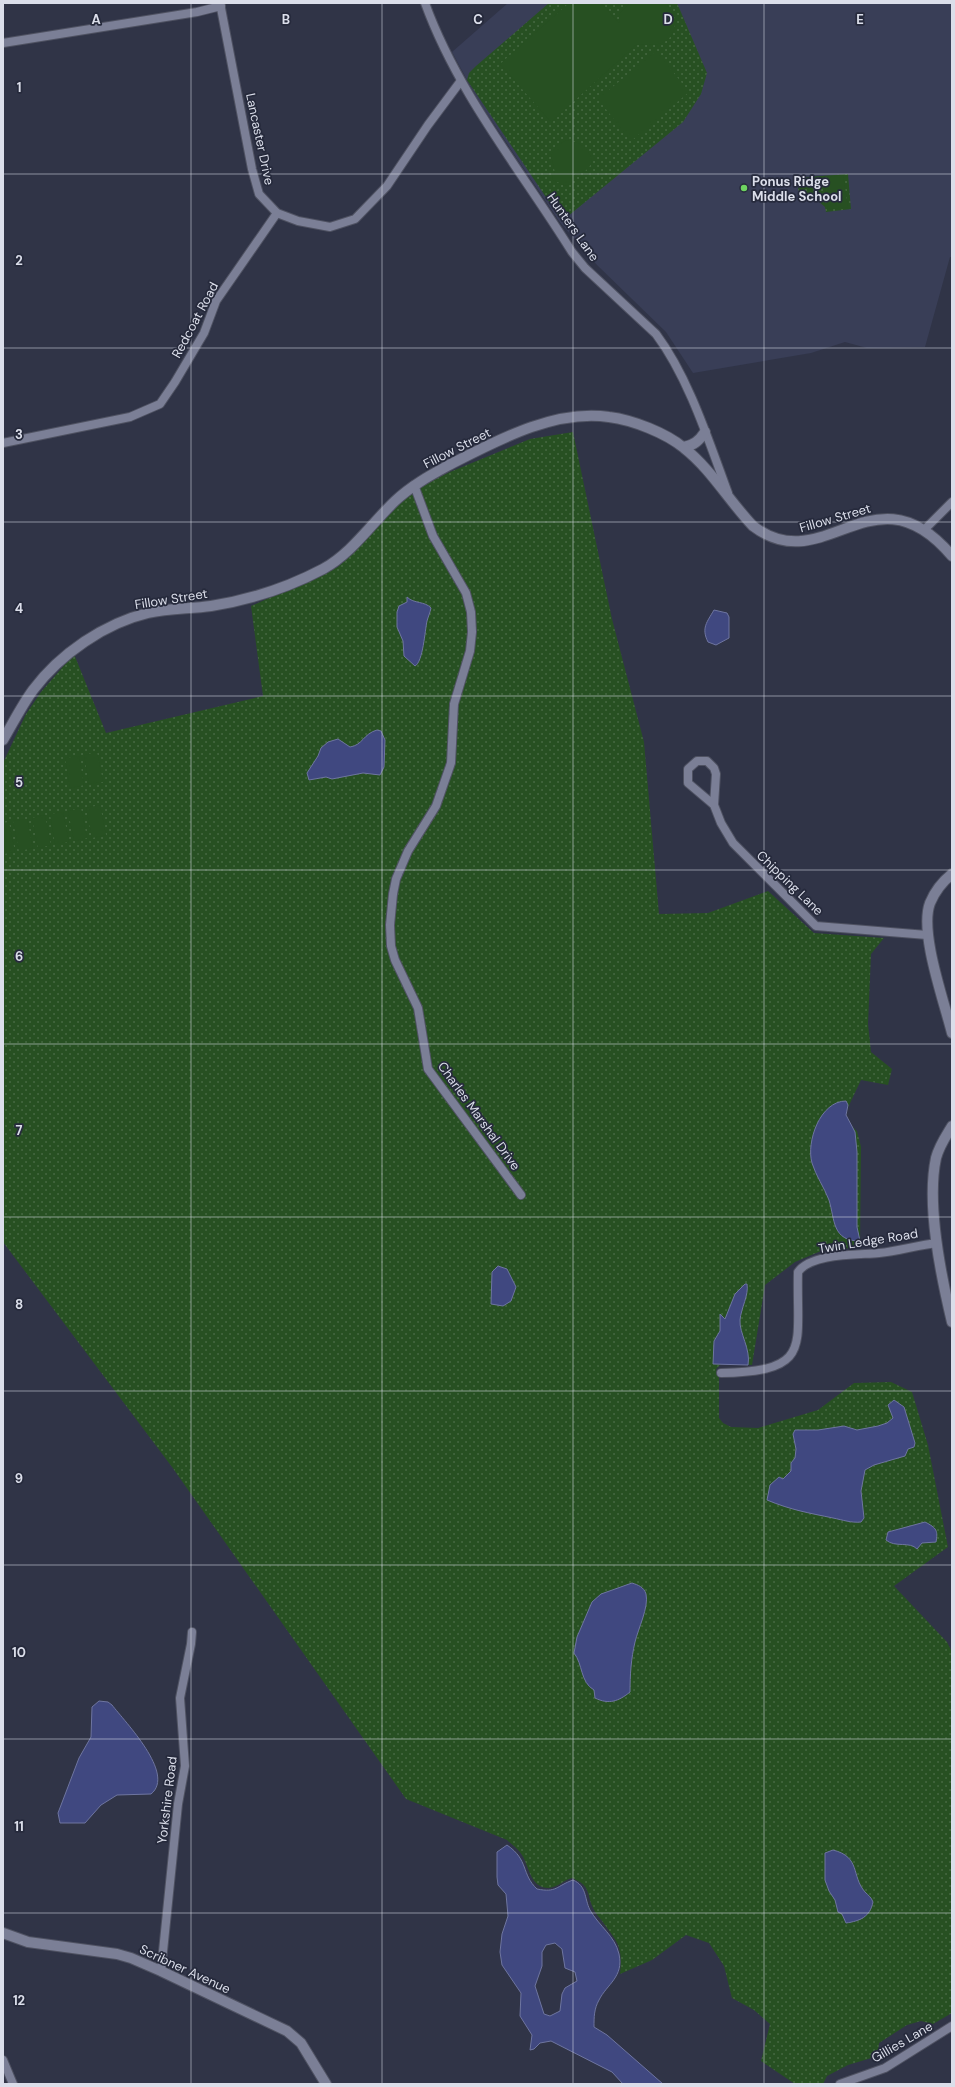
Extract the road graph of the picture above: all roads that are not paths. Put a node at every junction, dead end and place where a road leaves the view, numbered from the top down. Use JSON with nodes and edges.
{"nodes":[{"id":1,"x":425,"y":3,"type":"edge"},
{"id":2,"x":221,"y":4,"type":"edge"},
{"id":3,"x":3,"y":43,"type":"edge"},
{"id":4,"x":460,"y":82,"type":"junction"},
{"id":5,"x":277,"y":213,"type":"junction"},
{"id":6,"x":705,"y":432,"type":"junction"},
{"id":7,"x":3,"y":443,"type":"edge"},
{"id":8,"x":684,"y":447,"type":"junction"},
{"id":9,"x":414,"y":485,"type":"junction"},
{"id":10,"x":730,"y":499,"type":"junction"},
{"id":11,"x":952,"y":502,"type":"edge"},
{"id":12,"x":924,"y":530,"type":"junction"},
{"id":13,"x":952,"y":556,"type":"edge"},
{"id":14,"x":3,"y":740,"type":"edge"},
{"id":15,"x":714,"y":805,"type":"junction"},
{"id":16,"x":952,"y":874,"type":"edge"},
{"id":17,"x":927,"y":935,"type":"junction"},
{"id":18,"x":952,"y":1033,"type":"edge"},
{"id":19,"x":952,"y":1126,"type":"edge"},
{"id":20,"x":521,"y":1195,"type":"dead end"},
{"id":21,"x":937,"y":1243,"type":"junction"},
{"id":22,"x":952,"y":1322,"type":"edge"},
{"id":23,"x":722,"y":1373,"type":"dead end"},
{"id":24,"x":192,"y":1632,"type":"dead end"},
{"id":25,"x":3,"y":1933,"type":"edge"},
{"id":26,"x":161,"y":1971,"type":"junction"},
{"id":27,"x":952,"y":2026,"type":"edge"},
{"id":28,"x":3,"y":2060,"type":"edge"},
{"id":29,"x":13,"y":2084,"type":"edge"},
{"id":30,"x":326,"y":2084,"type":"edge"},
{"id":31,"x":840,"y":2084,"type":"edge"}],
"edges":[{"from":1,"to":4,"type":"street","name":"Hunters Lane"},
{"from":2,"to":3,"type":"street"},
{"from":2,"to":5,"type":"street","name":"Lancaster Drive"},
{"from":4,"to":5,"type":"street","name":"Lancaster Drive"},
{"from":4,"to":6,"type":"street","name":"Hunters Lane"},
{"from":5,"to":7,"type":"street","name":"Redcoat Road"},
{"from":6,"to":8,"type":"street"},
{"from":6,"to":10,"type":"street","name":"Hunters Lane"},
{"from":8,"to":9,"type":"street","name":"Fillow Street"},
{"from":8,"to":10,"type":"street","name":"Fillow Street"},
{"from":9,"to":14,"type":"street","name":"Fillow Street"},
{"from":9,"to":20,"type":"street","name":"Charles Marshal Drive"},
{"from":10,"to":12,"type":"street","name":"Fillow Street"},
{"from":11,"to":12,"type":"street"},
{"from":12,"to":13,"type":"street","name":"Fillow Street"},
{"from":15,"to":15,"type":"street","name":"Chipping Lane"},
{"from":15,"to":17,"type":"street","name":"Chipping Lane"},
{"from":16,"to":17,"type":"street"},
{"from":17,"to":18,"type":"street"},
{"from":19,"to":21,"type":"street"},
{"from":21,"to":22,"type":"street"},
{"from":21,"to":23,"type":"street","name":"Twin Ledge Road"},
{"from":24,"to":26,"type":"street","name":"Yorkshire Road"},
{"from":25,"to":26,"type":"street","name":"Scribner Avenue"},
{"from":26,"to":30,"type":"street","name":"Scribner Avenue"},
{"from":27,"to":31,"type":"street","name":"Gillies Lane"},
{"from":28,"to":29,"type":"street"}]}
